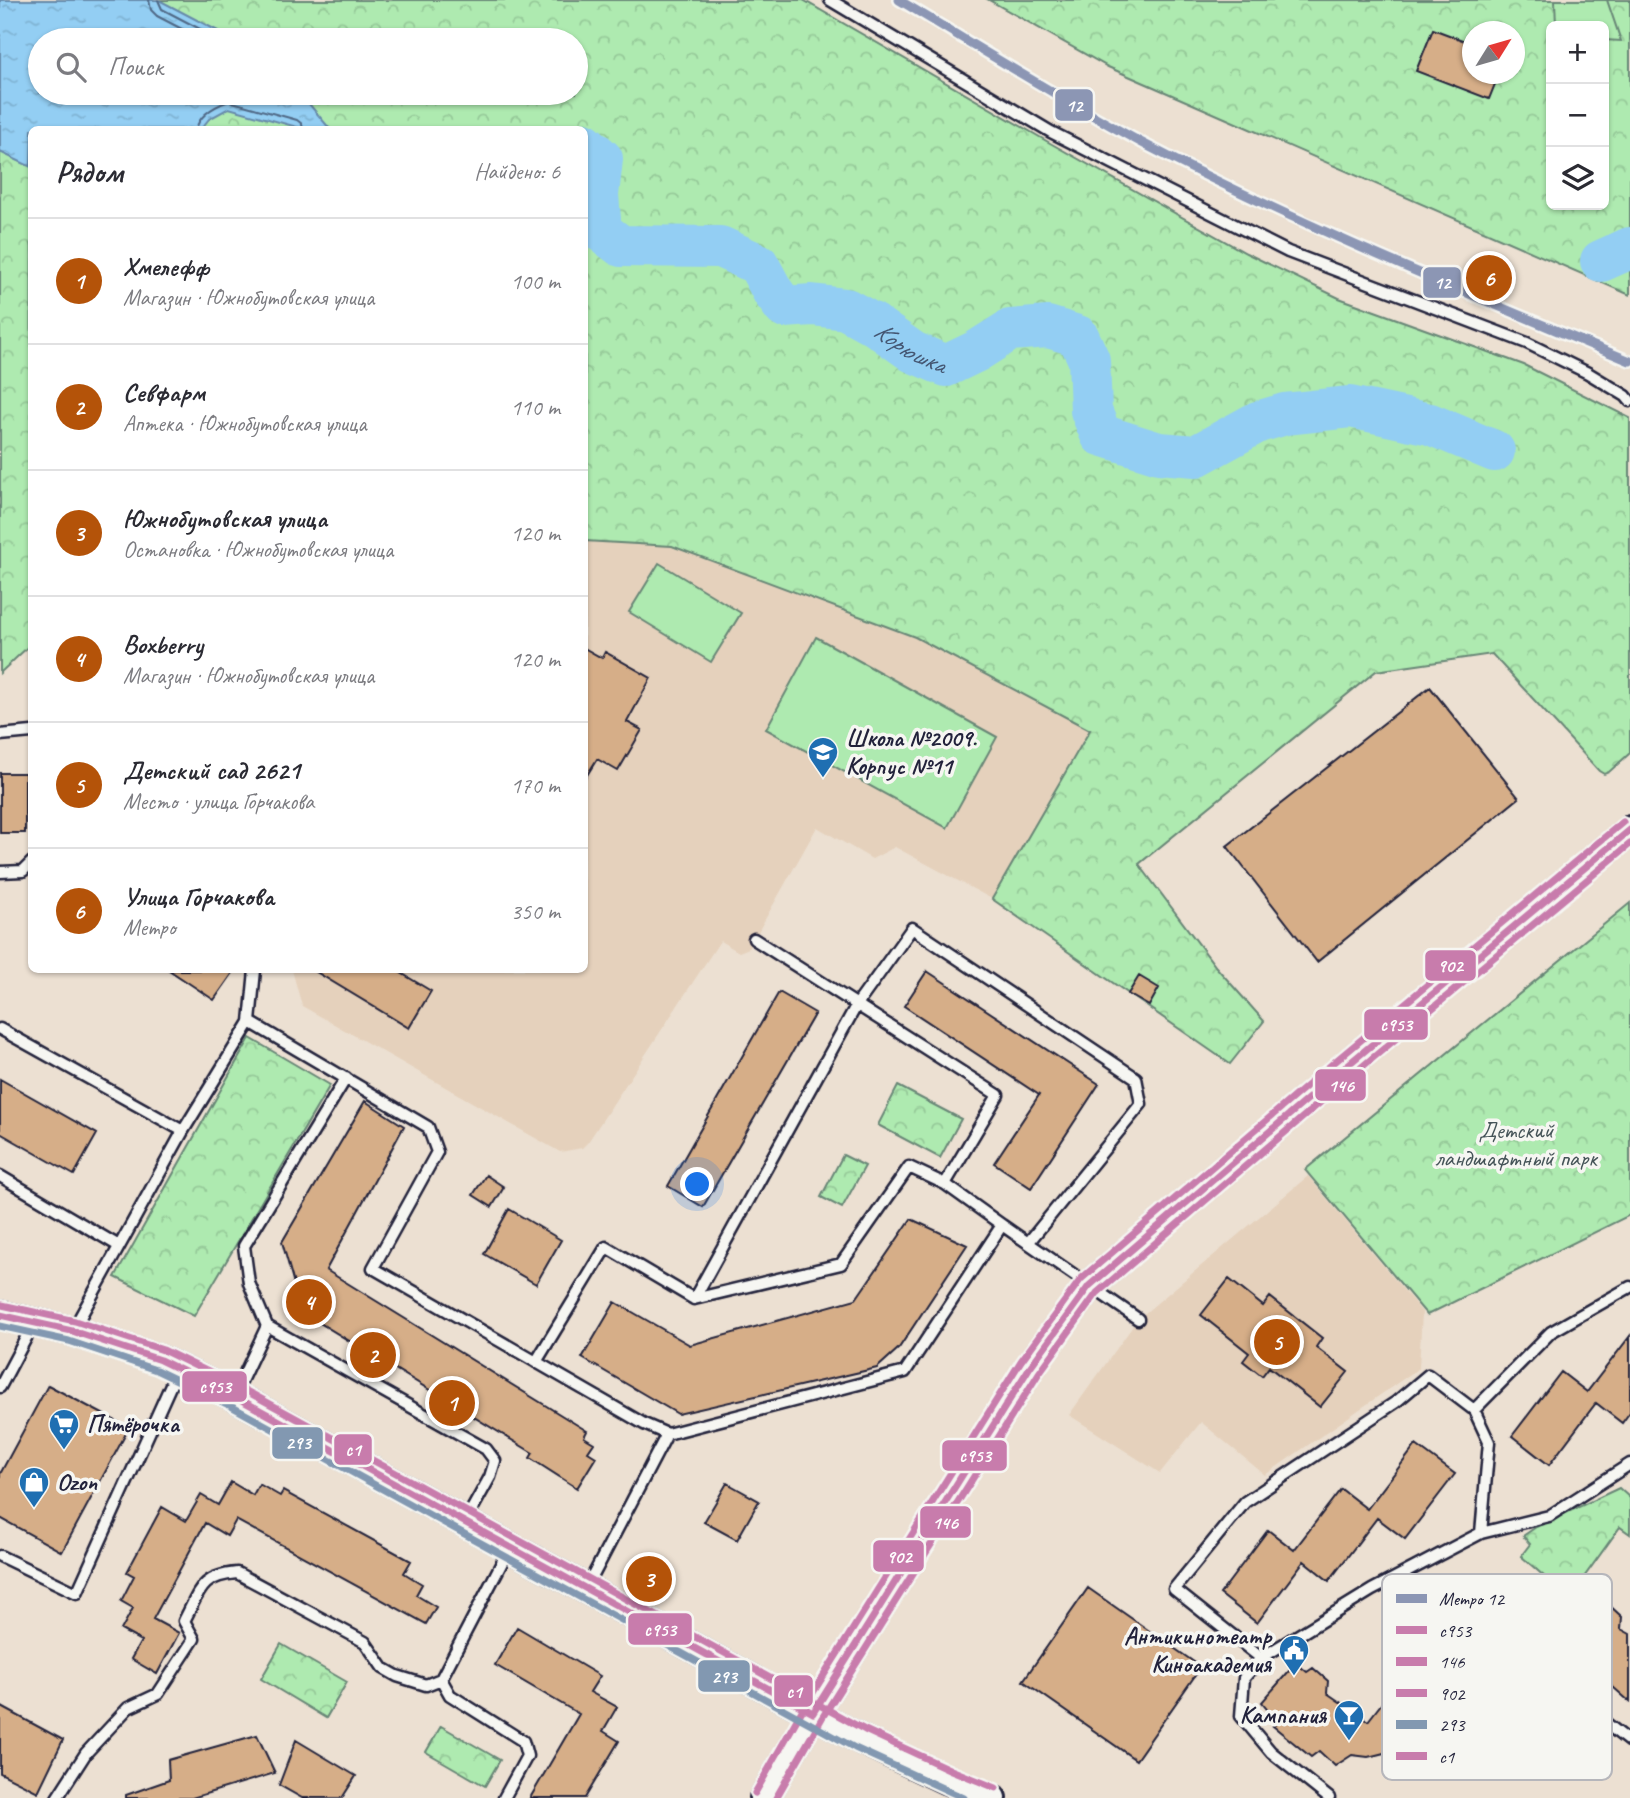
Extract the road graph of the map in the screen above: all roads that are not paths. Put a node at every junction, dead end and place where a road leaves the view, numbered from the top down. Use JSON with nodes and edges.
{"nodes":[{"id":1,"x":830,"y":0,"type":"edge"},
{"id":2,"x":1630,"y":401,"type":"edge"},
{"id":3,"x":28,"y":732,"type":"edge"},
{"id":4,"x":0,"y":735,"type":"edge"},
{"id":5,"x":1630,"y":830,"type":"edge"},
{"id":6,"x":28,"y":866,"type":"edge"},
{"id":7,"x":0,"y":872,"type":"edge"},
{"id":8,"x":754,"y":939,"type":"dead end"},
{"id":9,"x":255,"y":973,"type":"edge"},
{"id":10,"x":856,"y":1006,"type":"junction"},
{"id":11,"x":250,"y":1021,"type":"junction"},
{"id":12,"x":0,"y":1030,"type":"edge"},
{"id":13,"x":345,"y":1078,"type":"junction"},
{"id":14,"x":183,"y":1131,"type":"junction"},
{"id":15,"x":0,"y":1176,"type":"edge"},
{"id":16,"x":945,"y":1184,"type":"junction"},
{"id":17,"x":1002,"y":1225,"type":"junction"},
{"id":18,"x":1028,"y":1243,"type":"junction"},
{"id":19,"x":120,"y":1246,"type":"junction"},
{"id":20,"x":1089,"y":1286,"type":"junction"},
{"id":21,"x":1630,"y":1287,"type":"edge"},
{"id":22,"x":694,"y":1299,"type":"junction"},
{"id":23,"x":0,"y":1315,"type":"edge"},
{"id":24,"x":1138,"y":1319,"type":"dead end"},
{"id":25,"x":35,"y":1323,"type":"junction"},
{"id":26,"x":267,"y":1326,"type":"junction"},
{"id":27,"x":72,"y":1331,"type":"junction"},
{"id":28,"x":536,"y":1362,"type":"junction"},
{"id":29,"x":5,"y":1366,"type":"edge"},
{"id":30,"x":177,"y":1368,"type":"junction"},
{"id":31,"x":0,"y":1387,"type":"edge"},
{"id":32,"x":233,"y":1396,"type":"junction"},
{"id":33,"x":1474,"y":1410,"type":"junction"},
{"id":34,"x":667,"y":1434,"type":"junction"},
{"id":35,"x":1630,"y":1464,"type":"edge"},
{"id":36,"x":465,"y":1522,"type":"junction"},
{"id":37,"x":1481,"y":1533,"type":"junction"},
{"id":38,"x":510,"y":1548,"type":"junction"},
{"id":39,"x":0,"y":1556,"type":"edge"},
{"id":40,"x":1403,"y":1574,"type":"edge"},
{"id":41,"x":1382,"y":1585,"type":"edge"},
{"id":42,"x":586,"y":1589,"type":"junction"},
{"id":43,"x":1261,"y":1658,"type":"junction"},
{"id":44,"x":442,"y":1679,"type":"junction"},
{"id":45,"x":813,"y":1713,"type":"junction"},
{"id":46,"x":1612,"y":1728,"type":"edge"},
{"id":47,"x":1630,"y":1742,"type":"edge"},
{"id":48,"x":57,"y":1798,"type":"edge"},
{"id":49,"x":504,"y":1798,"type":"edge"},
{"id":50,"x":764,"y":1798,"type":"edge"},
{"id":51,"x":992,"y":1798,"type":"edge"},
{"id":52,"x":1329,"y":1798,"type":"edge"}],
"edges":[{"from":1,"to":2,"type":"lane"},
{"from":3,"to":4,"type":"lane"},
{"from":5,"to":20,"type":"street"},
{"from":6,"to":7,"type":"lane"},
{"from":8,"to":10,"type":"lane"},
{"from":9,"to":11,"type":"lane"},
{"from":10,"to":16,"type":"lane"},
{"from":10,"to":18,"type":"lane"},
{"from":10,"to":22,"type":"lane"},
{"from":11,"to":13,"type":"lane"},
{"from":11,"to":14,"type":"lane"},
{"from":12,"to":14,"type":"lane"},
{"from":13,"to":26,"type":"lane"},
{"from":13,"to":28,"type":"lane"},
{"from":14,"to":19,"type":"lane"},
{"from":15,"to":19,"type":"lane"},
{"from":16,"to":17,"type":"lane"},
{"from":16,"to":22,"type":"lane"},
{"from":17,"to":18,"type":"lane"},
{"from":17,"to":34,"type":"lane"},
{"from":18,"to":20,"type":"lane"},
{"from":19,"to":27,"type":"lane"},
{"from":20,"to":24,"type":"lane"},
{"from":20,"to":45,"type":"street"},
{"from":21,"to":33,"type":"lane"},
{"from":22,"to":28,"type":"lane"},
{"from":23,"to":25,"type":"street"},
{"from":25,"to":27,"type":"street"},
{"from":25,"to":29,"type":"lane"},
{"from":26,"to":32,"type":"lane"},
{"from":26,"to":36,"type":"lane"},
{"from":27,"to":30,"type":"street"},
{"from":28,"to":34,"type":"lane"},
{"from":29,"to":31,"type":"lane"},
{"from":30,"to":32,"type":"street"},
{"from":30,"to":39,"type":"lane"},
{"from":32,"to":36,"type":"street"},
{"from":33,"to":37,"type":"lane"},
{"from":33,"to":43,"type":"lane"},
{"from":34,"to":42,"type":"lane"},
{"from":35,"to":37,"type":"lane"},
{"from":36,"to":38,"type":"street"},
{"from":37,"to":40,"type":"lane"},
{"from":38,"to":42,"type":"street"},
{"from":38,"to":44,"type":"lane"},
{"from":41,"to":43,"type":"lane"},
{"from":42,"to":45,"type":"street"},
{"from":43,"to":52,"type":"lane"},
{"from":44,"to":48,"type":"lane"},
{"from":44,"to":49,"type":"lane"},
{"from":45,"to":50,"type":"street"},
{"from":45,"to":51,"type":"street"},
{"from":46,"to":47,"type":"lane"}]}
